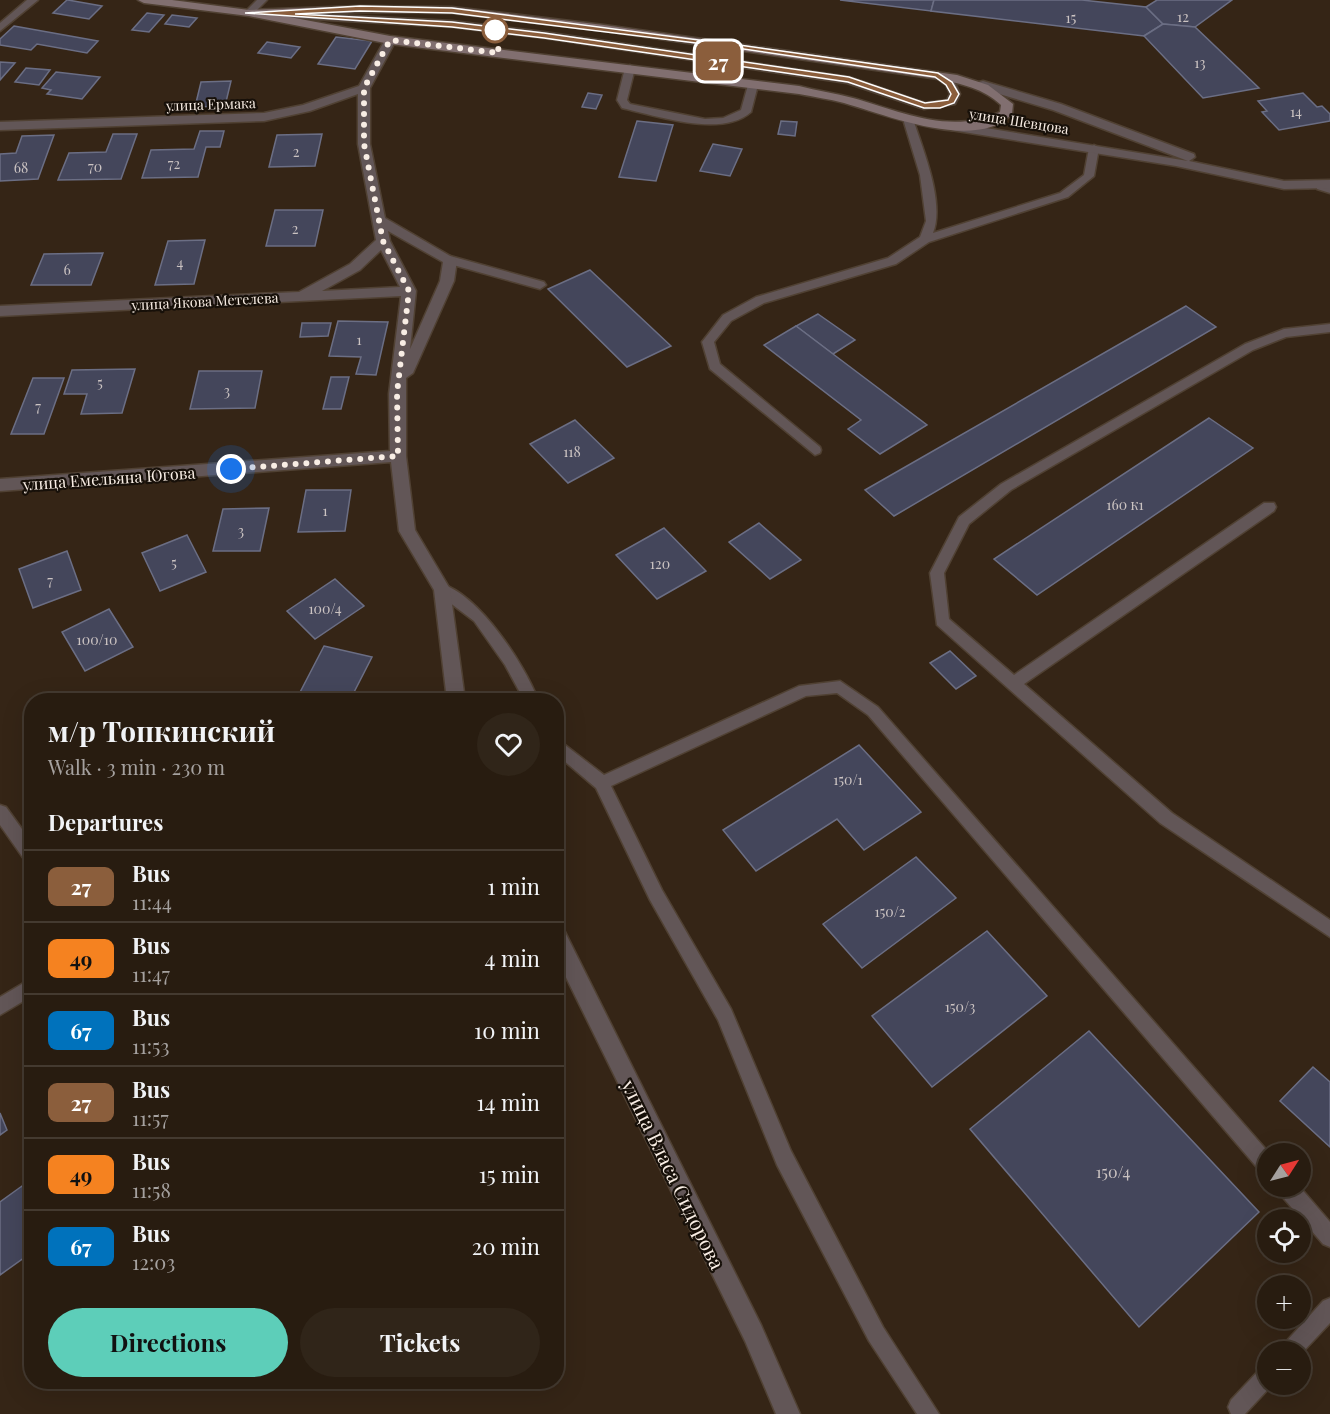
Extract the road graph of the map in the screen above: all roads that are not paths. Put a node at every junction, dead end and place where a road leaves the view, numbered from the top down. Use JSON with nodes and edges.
{"nodes":[{"id":1,"x":33,"y":0,"type":"edge"},
{"id":2,"x":144,"y":0,"type":"edge"},
{"id":3,"x":262,"y":0,"type":"edge"},
{"id":4,"x":249,"y":13,"type":"junction"},
{"id":5,"x":0,"y":28,"type":"edge"},
{"id":6,"x":390,"y":40,"type":"junction"},
{"id":7,"x":630,"y":68,"type":"junction"},
{"id":8,"x":938,"y":75,"type":"junction"},
{"id":9,"x":753,"y":85,"type":"junction"},
{"id":10,"x":983,"y":85,"type":"junction"},
{"id":11,"x":364,"y":88,"type":"junction"},
{"id":12,"x":908,"y":119,"type":"junction"},
{"id":13,"x":0,"y":126,"type":"edge"},
{"id":14,"x":955,"y":127,"type":"junction"},
{"id":15,"x":1094,"y":148,"type":"junction"},
{"id":16,"x":1227,"y":171,"type":"junction"},
{"id":17,"x":1327,"y":187,"type":"edge"},
{"id":18,"x":380,"y":220,"type":"junction"},
{"id":19,"x":926,"y":239,"type":"junction"},
{"id":20,"x":383,"y":241,"type":"junction"},
{"id":21,"x":450,"y":260,"type":"junction"},
{"id":22,"x":540,"y":285,"type":"dead end"},
{"id":23,"x":409,"y":291,"type":"junction"},
{"id":24,"x":302,"y":296,"type":"junction"},
{"id":25,"x":0,"y":311,"type":"edge"},
{"id":26,"x":1330,"y":328,"type":"edge"},
{"id":27,"x":397,"y":393,"type":"junction"},
{"id":28,"x":815,"y":450,"type":"dead end"},
{"id":29,"x":398,"y":456,"type":"junction"},
{"id":30,"x":0,"y":485,"type":"edge"},
{"id":31,"x":1269,"y":507,"type":"dead end"},
{"id":32,"x":442,"y":589,"type":"junction"},
{"id":33,"x":1013,"y":684,"type":"junction"},
{"id":34,"x":452,"y":693,"type":"edge"},
{"id":35,"x":527,"y":693,"type":"edge"},
{"id":36,"x":564,"y":751,"type":"edge"},
{"id":37,"x":602,"y":783,"type":"junction"},
{"id":38,"x":0,"y":812,"type":"edge"},
{"id":39,"x":24,"y":846,"type":"edge"},
{"id":40,"x":1330,"y":930,"type":"edge"},
{"id":41,"x":564,"y":951,"type":"edge"},
{"id":42,"x":24,"y":991,"type":"edge"},
{"id":43,"x":0,"y":1007,"type":"edge"},
{"id":44,"x":1257,"y":1152,"type":"edge"},
{"id":45,"x":1295,"y":1197,"type":"edge"},
{"id":46,"x":1330,"y":1237,"type":"edge"},
{"id":47,"x":1330,"y":1308,"type":"edge"},
{"id":48,"x":1300,"y":1341,"type":"edge"},
{"id":49,"x":1257,"y":1387,"type":"edge"},
{"id":50,"x":1238,"y":1407,"type":"dead end"},
{"id":51,"x":788,"y":1414,"type":"edge"},
{"id":52,"x":929,"y":1414,"type":"edge"}],
"edges":[{"from":1,"to":5,"type":"lane"},
{"from":2,"to":4,"type":"main road","name":"улица Шевцова"},
{"from":3,"to":4,"type":"lane"},
{"from":4,"to":6,"type":"main road","name":"улица Шевцова"},
{"from":4,"to":8,"type":"main road"},
{"from":4,"to":8,"type":"lane"},
{"from":6,"to":7,"type":"main road","name":"улица Шевцова"},
{"from":6,"to":11,"type":"street"},
{"from":7,"to":9,"type":"main road","name":"улица Шевцова"},
{"from":7,"to":9,"type":"lane"},
{"from":8,"to":10,"type":"main road"},
{"from":9,"to":12,"type":"main road","name":"улица Шевцова"},
{"from":10,"to":14,"type":"main road"},
{"from":10,"to":16,"type":"street"},
{"from":11,"to":13,"type":"street","name":"улица Ермака"},
{"from":11,"to":18,"type":"street"},
{"from":12,"to":14,"type":"main road","name":"улица Шевцова"},
{"from":12,"to":19,"type":"lane"},
{"from":14,"to":15,"type":"street","name":"улица Шевцова"},
{"from":15,"to":16,"type":"street","name":"улица Шевцова"},
{"from":15,"to":19,"type":"lane"},
{"from":16,"to":17,"type":"street","name":"улица Шевцова"},
{"from":18,"to":20,"type":"street"},
{"from":18,"to":21,"type":"street"},
{"from":19,"to":28,"type":"lane"},
{"from":20,"to":23,"type":"street"},
{"from":20,"to":24,"type":"street"},
{"from":21,"to":22,"type":"lane"},
{"from":21,"to":27,"type":"street"},
{"from":23,"to":24,"type":"street","name":"улица Якова Метелева"},
{"from":23,"to":27,"type":"street"},
{"from":24,"to":25,"type":"street","name":"улица Якова Метелева"},
{"from":26,"to":33,"type":"lane"},
{"from":27,"to":29,"type":"street"},
{"from":29,"to":30,"type":"street","name":"улица Емельяна Югова"},
{"from":29,"to":32,"type":"street"},
{"from":31,"to":33,"type":"lane"},
{"from":32,"to":34,"type":"street"},
{"from":32,"to":35,"type":"lane"},
{"from":33,"to":40,"type":"lane"},
{"from":36,"to":37,"type":"lane"},
{"from":37,"to":44,"type":"lane"},
{"from":37,"to":52,"type":"lane"},
{"from":38,"to":39,"type":"lane"},
{"from":41,"to":51,"type":"street","name":"улица Власа Сидорова"},
{"from":42,"to":43,"type":"lane"},
{"from":45,"to":46,"type":"lane"},
{"from":47,"to":48,"type":"lane"},
{"from":49,"to":50,"type":"lane"}]}
